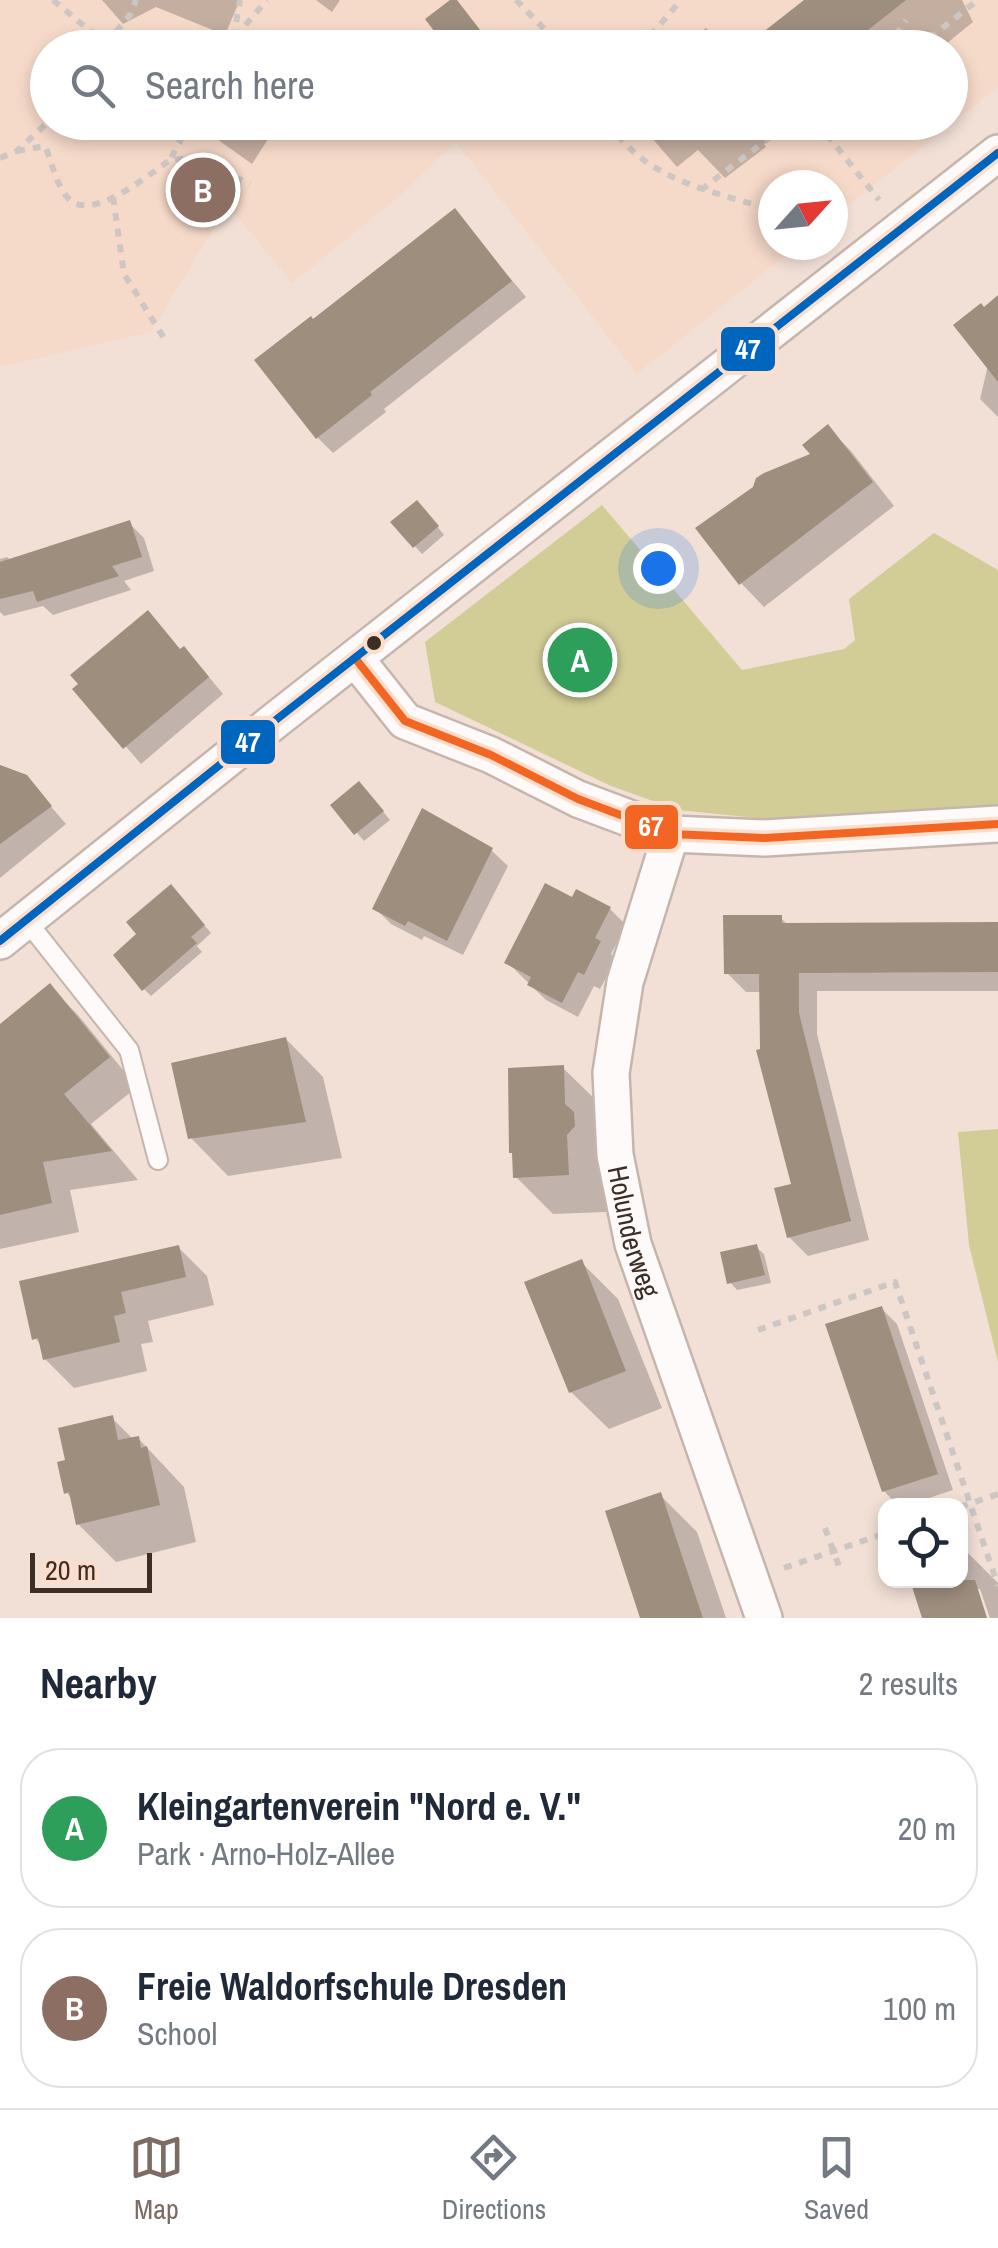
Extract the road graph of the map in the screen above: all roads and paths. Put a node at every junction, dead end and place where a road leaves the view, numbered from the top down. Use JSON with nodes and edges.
{"nodes":[{"id":1,"x":53,"y":0,"type":"edge"},
{"id":2,"x":136,"y":0,"type":"edge"},
{"id":3,"x":240,"y":0,"type":"edge"},
{"id":4,"x":267,"y":0,"type":"edge"},
{"id":5,"x":516,"y":0,"type":"edge"},
{"id":6,"x":682,"y":0,"type":"edge"},
{"id":7,"x":978,"y":0,"type":"edge"},
{"id":8,"x":906,"y":20,"type":"dead end"},
{"id":9,"x":87,"y":30,"type":"edge"},
{"id":10,"x":118,"y":30,"type":"edge"},
{"id":11,"x":235,"y":30,"type":"edge"},
{"id":12,"x":242,"y":30,"type":"edge"},
{"id":13,"x":545,"y":30,"type":"edge"},
{"id":14,"x":656,"y":30,"type":"edge"},
{"id":15,"x":899,"y":30,"type":"edge"},
{"id":16,"x":940,"y":30,"type":"edge"},
{"id":17,"x":30,"y":139,"type":"edge"},
{"id":18,"x":181,"y":140,"type":"edge"},
{"id":19,"x":620,"y":140,"type":"edge"},
{"id":20,"x":767,"y":140,"type":"edge"},
{"id":21,"x":831,"y":140,"type":"edge"},
{"id":22,"x":18,"y":151,"type":"junction"},
{"id":23,"x":998,"y":153,"type":"edge"},
{"id":24,"x":0,"y":158,"type":"edge"},
{"id":25,"x":170,"y":160,"type":"junction"},
{"id":26,"x":250,"y":184,"type":"dead end"},
{"id":27,"x":700,"y":191,"type":"junction"},
{"id":28,"x":114,"y":197,"type":"junction"},
{"id":29,"x":758,"y":206,"type":"edge"},
{"id":30,"x":902,"y":229,"type":"junction"},
{"id":31,"x":167,"y":343,"type":"dead end"},
{"id":32,"x":354,"y":658,"type":"junction"},
{"id":33,"x":998,"y":824,"type":"edge"},
{"id":34,"x":671,"y":834,"type":"junction"},
{"id":35,"x":13,"y":930,"type":"edge"},
{"id":36,"x":158,"y":1160,"type":"dead end"},
{"id":37,"x":758,"y":1330,"type":"dead end"},
{"id":38,"x":998,"y":1494,"type":"edge"},
{"id":39,"x":970,"y":1504,"type":"junction"},
{"id":40,"x":825,"y":1528,"type":"dead end"},
{"id":41,"x":878,"y":1536,"type":"edge"},
{"id":42,"x":834,"y":1551,"type":"junction"},
{"id":43,"x":841,"y":1572,"type":"dead end"},
{"id":44,"x":749,"y":1580,"type":"junction"},
{"id":45,"x":998,"y":1586,"type":"edge"},
{"id":46,"x":764,"y":1618,"type":"edge"}],
"edges":[{"from":1,"to":9,"type":"path"},
{"from":2,"to":10,"type":"path"},
{"from":3,"to":11,"type":"path"},
{"from":4,"to":12,"type":"path"},
{"from":5,"to":13,"type":"path"},
{"from":6,"to":14,"type":"path"},
{"from":7,"to":16,"type":"path"},
{"from":8,"to":15,"type":"path"},
{"from":17,"to":22,"type":"path"},
{"from":18,"to":25,"type":"path"},
{"from":19,"to":27,"type":"path"},
{"from":20,"to":27,"type":"path"},
{"from":21,"to":30,"type":"path"},
{"from":22,"to":24,"type":"path"},
{"from":22,"to":28,"type":"path"},
{"from":23,"to":30,"type":"street"},
{"from":25,"to":26,"type":"path"},
{"from":25,"to":28,"type":"path"},
{"from":27,"to":29,"type":"path"},
{"from":28,"to":31,"type":"path"},
{"from":30,"to":32,"type":"street"},
{"from":32,"to":34,"type":"street"},
{"from":32,"to":35,"type":"street"},
{"from":33,"to":34,"type":"street"},
{"from":34,"to":44,"type":"street","name":"Holunderweg"},
{"from":35,"to":36,"type":"lane"},
{"from":37,"to":39,"type":"path"},
{"from":38,"to":39,"type":"path"},
{"from":39,"to":45,"type":"path"},
{"from":40,"to":42,"type":"path"},
{"from":41,"to":42,"type":"path"},
{"from":42,"to":43,"type":"path"},
{"from":42,"to":44,"type":"path"},
{"from":44,"to":46,"type":"street","name":"Holunderweg"}]}
